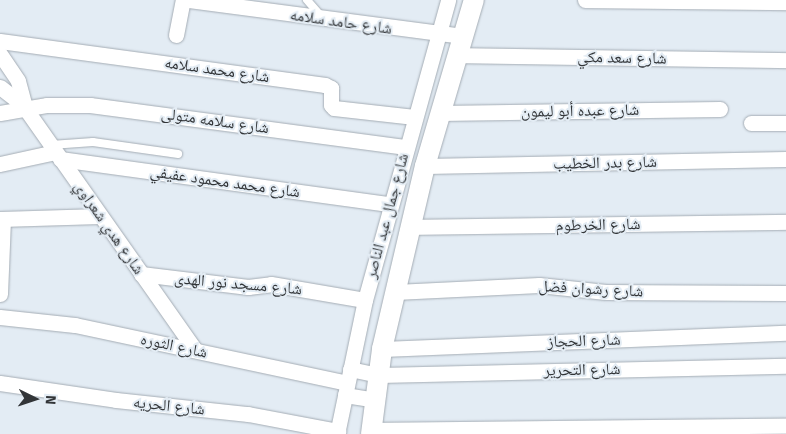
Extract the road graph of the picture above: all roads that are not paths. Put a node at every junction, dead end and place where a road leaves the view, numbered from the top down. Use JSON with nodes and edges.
{"nodes":[{"id":1,"x":183,"y":0,"type":"edge"},
{"id":2,"x":189,"y":0,"type":"edge"},
{"id":3,"x":307,"y":0,"type":"edge"},
{"id":4,"x":448,"y":0,"type":"edge"},
{"id":5,"x":474,"y":0,"type":"edge"},
{"id":6,"x":586,"y":0,"type":"edge"},
{"id":7,"x":786,"y":2,"type":"edge"},
{"id":8,"x":324,"y":20,"type":"junction"},
{"id":9,"x":176,"y":35,"type":"dead end"},
{"id":10,"x":438,"y":35,"type":"junction"},
{"id":11,"x":463,"y":36,"type":"junction"},
{"id":12,"x":0,"y":41,"type":"edge"},
{"id":13,"x":0,"y":54,"type":"edge"},
{"id":14,"x":457,"y":55,"type":"junction"},
{"id":15,"x":786,"y":60,"type":"edge"},
{"id":16,"x":0,"y":88,"type":"edge"},
{"id":17,"x":24,"y":107,"type":"junction"},
{"id":18,"x":720,"y":109,"type":"dead end"},
{"id":19,"x":0,"y":113,"type":"edge"},
{"id":20,"x":439,"y":113,"type":"junction"},
{"id":21,"x":414,"y":117,"type":"junction"},
{"id":22,"x":751,"y":123,"type":"dead end"},
{"id":23,"x":786,"y":123,"type":"edge"},
{"id":24,"x":406,"y":147,"type":"junction"},
{"id":25,"x":56,"y":152,"type":"junction"},
{"id":26,"x":178,"y":154,"type":"dead end"},
{"id":27,"x":786,"y":159,"type":"edge"},
{"id":28,"x":0,"y":164,"type":"edge"},
{"id":29,"x":425,"y":166,"type":"junction"},
{"id":30,"x":389,"y":204,"type":"junction"},
{"id":31,"x":100,"y":216,"type":"junction"},
{"id":32,"x":2,"y":219,"type":"edge"},
{"id":33,"x":786,"y":222,"type":"edge"},
{"id":34,"x":410,"y":227,"type":"junction"},
{"id":35,"x":141,"y":274,"type":"junction"},
{"id":36,"x":395,"y":292,"type":"junction"},
{"id":37,"x":786,"y":293,"type":"edge"},
{"id":38,"x":0,"y":294,"type":"edge"},
{"id":39,"x":365,"y":300,"type":"junction"},
{"id":40,"x":0,"y":317,"type":"edge"},
{"id":41,"x":786,"y":333,"type":"edge"},
{"id":42,"x":382,"y":349,"type":"junction"},
{"id":43,"x":195,"y":350,"type":"junction"},
{"id":44,"x":786,"y":366,"type":"edge"},
{"id":45,"x":379,"y":375,"type":"junction"},
{"id":46,"x":0,"y":383,"type":"edge"},
{"id":47,"x":347,"y":383,"type":"junction"},
{"id":48,"x":376,"y":400,"type":"junction"},
{"id":49,"x":786,"y":426,"type":"edge"},
{"id":50,"x":742,"y":430,"type":"edge"},
{"id":51,"x":545,"y":431,"type":"edge"},
{"id":52,"x":372,"y":432,"type":"edge"},
{"id":53,"x":338,"y":433,"type":"edge"}],
"edges":[{"from":1,"to":9,"type":"street"},
{"from":2,"to":8,"type":"street","name":"شارع حامد سلامه"},
{"from":3,"to":8,"type":"lane"},
{"from":4,"to":10,"type":"street","name":"شارع جمال عبد الناصر"},
{"from":5,"to":11,"type":"street","name":"شارع جمال عبد الناصر"},
{"from":6,"to":7,"type":"street"},
{"from":8,"to":10,"type":"street","name":"شارع حامد سلامه"},
{"from":10,"to":11,"type":"street","name":"شارع حامد سلامه"},
{"from":10,"to":21,"type":"street","name":"شارع جمال عبد الناصر"},
{"from":11,"to":14,"type":"street","name":"شارع جمال عبد الناصر"},
{"from":12,"to":21,"type":"street","name":"شارع محمد سلامه"},
{"from":13,"to":17,"type":"street","name":"شارع هدي شعراوي"},
{"from":14,"to":15,"type":"street","name":"شارع سعد مكي"},
{"from":14,"to":20,"type":"street","name":"شارع جمال عبد الناصر"},
{"from":16,"to":17,"type":"street","name":"شارع هدي شعراوي"},
{"from":17,"to":19,"type":"street","name":"شارع سلامه متولى"},
{"from":17,"to":24,"type":"street","name":"شارع سلامه متولى"},
{"from":17,"to":25,"type":"street","name":"شارع هدي شعراوي"},
{"from":18,"to":20,"type":"street","name":"شارع عبده أبو ليمون"},
{"from":20,"to":29,"type":"street","name":"شارع جمال عبد الناصر"},
{"from":21,"to":24,"type":"street","name":"شارع جمال عبد الناصر"},
{"from":22,"to":23,"type":"street"},
{"from":24,"to":30,"type":"street","name":"شارع جمال عبد الناصر"},
{"from":25,"to":26,"type":"lane"},
{"from":25,"to":28,"type":"street"},
{"from":25,"to":30,"type":"street","name":"شارع محمد محمود عفيفي"},
{"from":25,"to":31,"type":"street","name":"شارع هدي شعراوي"},
{"from":27,"to":29,"type":"street","name":"شارع بدر الخطيب"},
{"from":29,"to":34,"type":"street","name":"شارع جمال عبد الناصر"},
{"from":30,"to":39,"type":"street","name":"شارع جمال عبد الناصر"},
{"from":31,"to":32,"type":"street"},
{"from":31,"to":35,"type":"street","name":"شارع هدي شعراوي"},
{"from":32,"to":38,"type":"street"},
{"from":33,"to":34,"type":"street","name":"شارع الخرطوم"},
{"from":34,"to":36,"type":"street","name":"شارع جمال عبد الناصر"},
{"from":35,"to":39,"type":"street","name":"شارع مسجد نور الهدى"},
{"from":35,"to":43,"type":"street","name":"شارع هدي شعراوي"},
{"from":36,"to":37,"type":"street","name":"شارع رشوان فضل"},
{"from":36,"to":42,"type":"street","name":"شارع جمال عبد الناصر"},
{"from":39,"to":47,"type":"street","name":"شارع جمال عبد الناصر"},
{"from":40,"to":43,"type":"street","name":"شارع الثوره"},
{"from":41,"to":42,"type":"street","name":"شارع الحجاز"},
{"from":42,"to":45,"type":"street","name":"شارع جمال عبد الناصر"},
{"from":43,"to":47,"type":"street","name":"شارع الثوره"},
{"from":44,"to":45,"type":"street","name":"شارع التحرير"},
{"from":45,"to":47,"type":"street","name":"شارع التحرير"},
{"from":45,"to":48,"type":"street","name":"شارع جمال عبد الناصر"},
{"from":46,"to":53,"type":"street","name":"شارع الحريه"},
{"from":47,"to":48,"type":"street"},
{"from":47,"to":53,"type":"street","name":"شارع جمال عبد الناصر"},
{"from":48,"to":52,"type":"street","name":"شارع جمال عبد الناصر"},
{"from":49,"to":50,"type":"street"},
{"from":50,"to":51,"type":"street"},
{"from":51,"to":52,"type":"street"}]}
